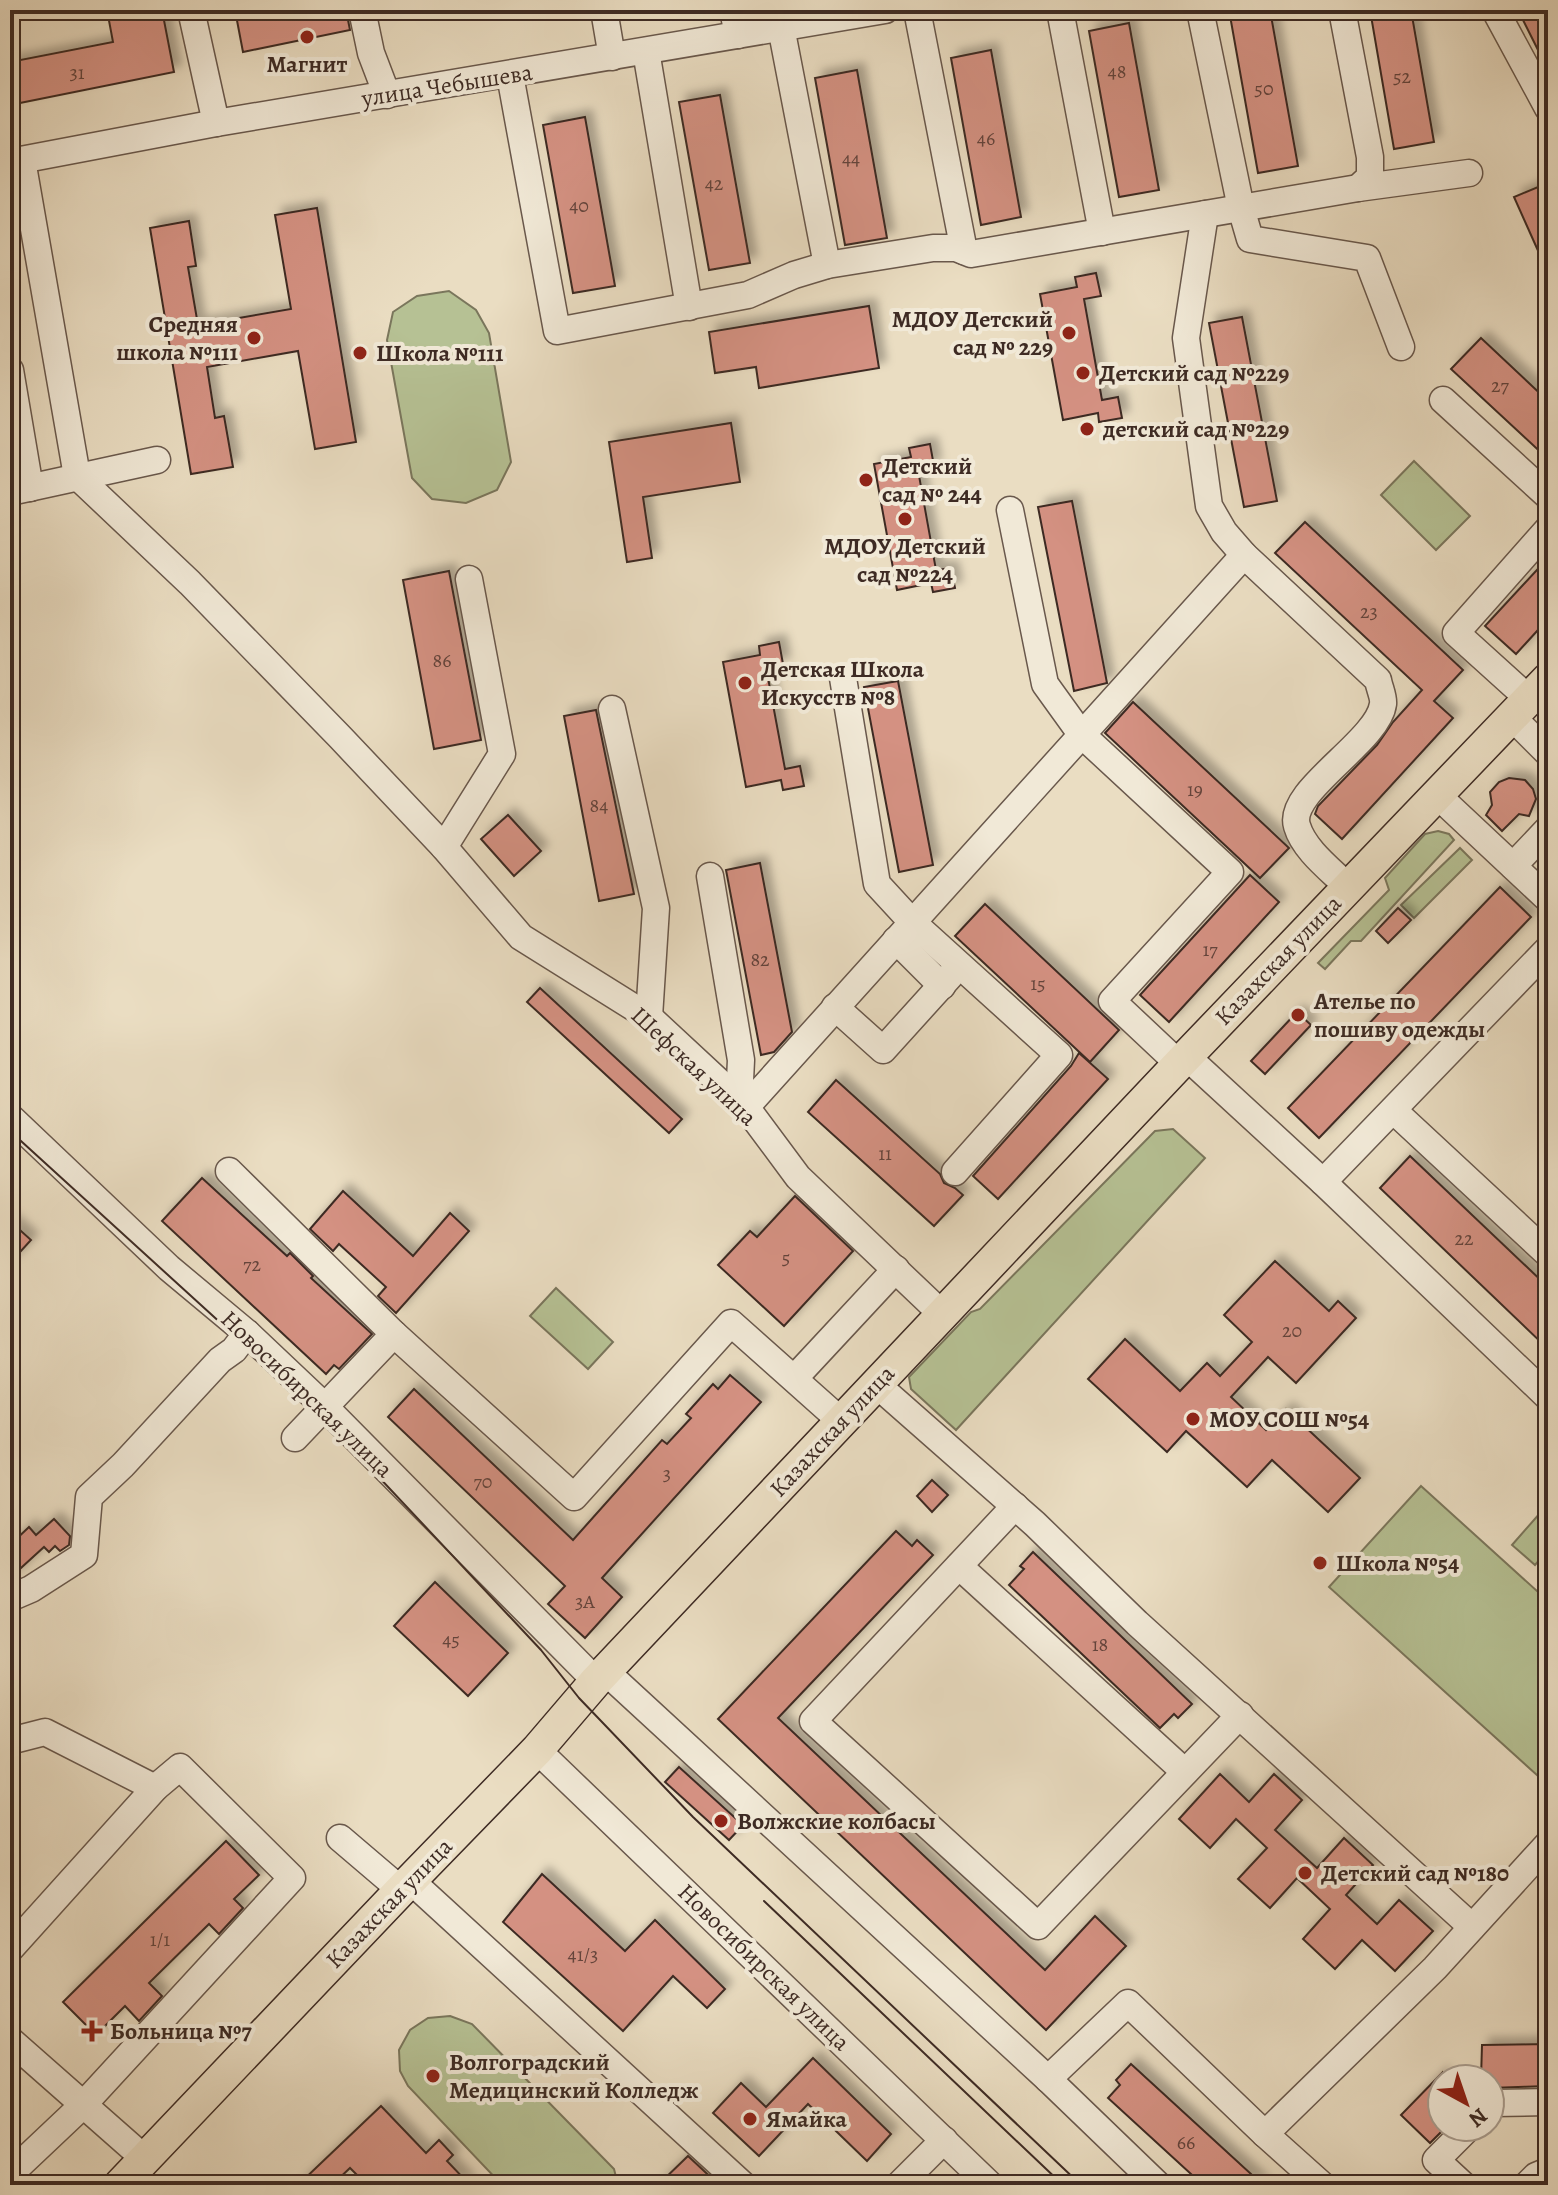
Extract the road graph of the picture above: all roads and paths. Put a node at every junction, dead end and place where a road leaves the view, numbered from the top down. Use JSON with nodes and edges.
{"nodes":[{"id":1,"x":191,"y":10,"type":"edge"},
{"id":2,"x":362,"y":10,"type":"edge"},
{"id":3,"x":604,"y":10,"type":"edge"},
{"id":4,"x":885,"y":10,"type":"edge"},
{"id":5,"x":917,"y":10,"type":"edge"},
{"id":6,"x":1060,"y":10,"type":"edge"},
{"id":7,"x":1200,"y":10,"type":"edge"},
{"id":8,"x":1342,"y":10,"type":"edge"},
{"id":9,"x":1495,"y":10,"type":"edge"},
{"id":10,"x":736,"y":22,"type":"edge"},
{"id":11,"x":781,"y":27,"type":"junction"},
{"id":12,"x":646,"y":51,"type":"junction"},
{"id":13,"x":612,"y":57,"type":"junction"},
{"id":14,"x":510,"y":75,"type":"junction"},
{"id":15,"x":387,"y":95,"type":"junction"},
{"id":16,"x":1548,"y":108,"type":"edge"},
{"id":17,"x":216,"y":123,"type":"junction"},
{"id":18,"x":16,"y":161,"type":"edge"},
{"id":19,"x":1469,"y":173,"type":"dead end"},
{"id":20,"x":1358,"y":188,"type":"junction"},
{"id":21,"x":1241,"y":208,"type":"junction"},
{"id":22,"x":1205,"y":214,"type":"junction"},
{"id":23,"x":1102,"y":232,"type":"junction"},
{"id":24,"x":964,"y":251,"type":"junction"},
{"id":25,"x":827,"y":265,"type":"junction"},
{"id":26,"x":689,"y":307,"type":"junction"},
{"id":27,"x":1401,"y":347,"type":"dead end"},
{"id":28,"x":10,"y":370,"type":"edge"},
{"id":29,"x":1443,"y":400,"type":"dead end"},
{"id":30,"x":157,"y":460,"type":"dead end"},
{"id":31,"x":77,"y":476,"type":"junction"},
{"id":32,"x":20,"y":490,"type":"edge"},
{"id":33,"x":1548,"y":496,"type":"edge"},
{"id":34,"x":1010,"y":510,"type":"dead end"},
{"id":35,"x":1548,"y":529,"type":"edge"},
{"id":36,"x":1244,"y":555,"type":"junction"},
{"id":37,"x":469,"y":579,"type":"dead end"},
{"id":38,"x":843,"y":678,"type":"dead end"},
{"id":39,"x":1530,"y":699,"type":"edge"},
{"id":40,"x":612,"y":709,"type":"dead end"},
{"id":41,"x":1081,"y":734,"type":"junction"},
{"id":42,"x":1548,"y":753,"type":"edge"},
{"id":43,"x":1437,"y":795,"type":"junction"},
{"id":44,"x":1548,"y":829,"type":"edge"},
{"id":45,"x":438,"y":841,"type":"junction"},
{"id":46,"x":1513,"y":866,"type":"junction"},
{"id":47,"x":710,"y":876,"type":"dead end"},
{"id":48,"x":1348,"y":887,"type":"junction"},
{"id":49,"x":1548,"y":899,"type":"edge"},
{"id":50,"x":904,"y":931,"type":"junction"},
{"id":51,"x":1548,"y":949,"type":"edge"},
{"id":52,"x":835,"y":1007,"type":"junction"},
{"id":53,"x":649,"y":1017,"type":"junction"},
{"id":54,"x":1182,"y":1060,"type":"junction"},
{"id":55,"x":743,"y":1104,"type":"junction"},
{"id":56,"x":1393,"y":1110,"type":"junction"},
{"id":57,"x":10,"y":1117,"type":"edge"},
{"id":58,"x":229,"y":1171,"type":"dead end"},
{"id":59,"x":955,"y":1172,"type":"dead end"},
{"id":60,"x":1323,"y":1182,"type":"junction"},
{"id":61,"x":1548,"y":1254,"type":"edge"},
{"id":62,"x":896,"y":1269,"type":"junction"},
{"id":63,"x":942,"y":1314,"type":"junction"},
{"id":64,"x":247,"y":1333,"type":"junction"},
{"id":65,"x":394,"y":1334,"type":"junction"},
{"id":66,"x":802,"y":1370,"type":"dead end"},
{"id":67,"x":876,"y":1384,"type":"junction"},
{"id":68,"x":1548,"y":1397,"type":"edge"},
{"id":69,"x":325,"y":1407,"type":"junction"},
{"id":70,"x":841,"y":1421,"type":"junction"},
{"id":71,"x":295,"y":1438,"type":"dead end"},
{"id":72,"x":1015,"y":1506,"type":"junction"},
{"id":73,"x":959,"y":1566,"type":"junction"},
{"id":74,"x":10,"y":1598,"type":"edge"},
{"id":75,"x":600,"y":1676,"type":"junction"},
{"id":76,"x":1240,"y":1715,"type":"junction"},
{"id":77,"x":10,"y":1741,"type":"edge"},
{"id":78,"x":537,"y":1750,"type":"junction"},
{"id":79,"x":1185,"y":1772,"type":"junction"},
{"id":80,"x":155,"y":1788,"type":"junction"},
{"id":81,"x":340,"y":1838,"type":"dead end"},
{"id":82,"x":1548,"y":1844,"type":"edge"},
{"id":83,"x":405,"y":1885,"type":"junction"},
{"id":84,"x":1472,"y":1927,"type":"junction"},
{"id":85,"x":10,"y":1949,"type":"edge"},
{"id":86,"x":10,"y":2040,"type":"edge"},
{"id":87,"x":1048,"y":2079,"type":"junction"},
{"id":88,"x":1548,"y":2102,"type":"edge"},
{"id":89,"x":1506,"y":2103,"type":"edge"},
{"id":90,"x":83,"y":2105,"type":"junction"},
{"id":91,"x":1265,"y":2134,"type":"junction"},
{"id":92,"x":944,"y":2140,"type":"junction"},
{"id":93,"x":1453,"y":2143,"type":"edge"},
{"id":94,"x":145,"y":2159,"type":"junction"},
{"id":95,"x":1548,"y":2171,"type":"edge"},
{"id":96,"x":10,"y":2174,"type":"edge"},
{"id":97,"x":120,"y":2185,"type":"edge"},
{"id":98,"x":743,"y":2185,"type":"edge"},
{"id":99,"x":899,"y":2185,"type":"edge"},
{"id":100,"x":990,"y":2185,"type":"edge"},
{"id":101,"x":1158,"y":2185,"type":"edge"},
{"id":102,"x":1322,"y":2185,"type":"edge"},
{"id":103,"x":1463,"y":2185,"type":"edge"},
{"id":104,"x":1527,"y":2185,"type":"edge"}],
"edges":[{"from":1,"to":17,"type":"street"},
{"from":2,"to":15,"type":"street"},
{"from":3,"to":13,"type":"street"},
{"from":4,"to":11,"type":"street","name":"улица Чебышева"},
{"from":5,"to":24,"type":"street"},
{"from":6,"to":23,"type":"street"},
{"from":7,"to":21,"type":"street"},
{"from":8,"to":20,"type":"street"},
{"from":9,"to":16,"type":"street"},
{"from":10,"to":11,"type":"street","name":"улица Чебышева"},
{"from":10,"to":12,"type":"street","name":"улица Чебышева"},
{"from":11,"to":25,"type":"street"},
{"from":12,"to":13,"type":"street","name":"улица Чебышева"},
{"from":12,"to":26,"type":"street"},
{"from":13,"to":14,"type":"street","name":"улица Чебышева"},
{"from":14,"to":15,"type":"street","name":"улица Чебышева"},
{"from":14,"to":26,"type":"street"},
{"from":15,"to":17,"type":"street","name":"улица Чебышева"},
{"from":17,"to":18,"type":"street","name":"улица Чебышева"},
{"from":18,"to":31,"type":"street"},
{"from":19,"to":20,"type":"street"},
{"from":20,"to":21,"type":"street"},
{"from":21,"to":22,"type":"street"},
{"from":21,"to":27,"type":"street"},
{"from":22,"to":23,"type":"street"},
{"from":22,"to":36,"type":"street"},
{"from":23,"to":24,"type":"street"},
{"from":24,"to":25,"type":"street"},
{"from":25,"to":26,"type":"street"},
{"from":28,"to":32,"type":"street"},
{"from":29,"to":33,"type":"street"},
{"from":30,"to":31,"type":"street"},
{"from":31,"to":32,"type":"street"},
{"from":31,"to":45,"type":"street","name":"Шефская улица"},
{"from":34,"to":41,"type":"street"},
{"from":35,"to":39,"type":"street"},
{"from":36,"to":41,"type":"street"},
{"from":36,"to":48,"type":"street"},
{"from":37,"to":45,"type":"street"},
{"from":38,"to":50,"type":"street"},
{"from":39,"to":42,"type":"street"},
{"from":39,"to":43,"type":"main road","name":"Казахская улица"},
{"from":40,"to":53,"type":"street"},
{"from":41,"to":50,"type":"street"},
{"from":41,"to":54,"type":"street"},
{"from":43,"to":46,"type":"street"},
{"from":43,"to":48,"type":"main road","name":"Казахская улица"},
{"from":44,"to":46,"type":"street"},
{"from":45,"to":53,"type":"street","name":"Шефская улица"},
{"from":46,"to":49,"type":"street"},
{"from":47,"to":55,"type":"street"},
{"from":48,"to":54,"type":"main road","name":"Казахская улица"},
{"from":50,"to":52,"type":"street"},
{"from":50,"to":52,"type":"street"},
{"from":50,"to":59,"type":"street"},
{"from":51,"to":56,"type":"street"},
{"from":52,"to":55,"type":"street"},
{"from":53,"to":55,"type":"street","name":"Шефская улица"},
{"from":54,"to":60,"type":"street"},
{"from":54,"to":63,"type":"main road","name":"Казахская улица"},
{"from":55,"to":62,"type":"street","name":"Шефская улица"},
{"from":56,"to":60,"type":"street"},
{"from":56,"to":61,"type":"street"},
{"from":57,"to":64,"type":"street","name":"Новосибирская улица"},
{"from":58,"to":65,"type":"street"},
{"from":60,"to":68,"type":"street"},
{"from":62,"to":63,"type":"street","name":"Шефская улица"},
{"from":62,"to":66,"type":"street"},
{"from":63,"to":67,"type":"main road","name":"Казахская улица"},
{"from":64,"to":69,"type":"street","name":"Новосибирская улица"},
{"from":64,"to":74,"type":"street"},
{"from":65,"to":69,"type":"street"},
{"from":65,"to":70,"type":"street"},
{"from":67,"to":70,"type":"main road","name":"Казахская улица"},
{"from":67,"to":72,"type":"street"},
{"from":69,"to":71,"type":"street"},
{"from":69,"to":75,"type":"street","name":"Новосибирская улица"},
{"from":70,"to":75,"type":"main road","name":"Казахская улица"},
{"from":72,"to":73,"type":"street"},
{"from":72,"to":76,"type":"street"},
{"from":73,"to":79,"type":"street"},
{"from":73,"to":79,"type":"street"},
{"from":75,"to":78,"type":"main road","name":"Казахская улица"},
{"from":75,"to":87,"type":"street","name":"Новосибирская улица"},
{"from":76,"to":79,"type":"street"},
{"from":76,"to":84,"type":"street"},
{"from":77,"to":80,"type":"street"},
{"from":78,"to":83,"type":"main road","name":"Казахская улица"},
{"from":78,"to":92,"type":"street","name":"Новосибирская улица"},
{"from":80,"to":85,"type":"street"},
{"from":80,"to":90,"type":"street"},
{"from":81,"to":83,"type":"street"},
{"from":82,"to":84,"type":"street"},
{"from":83,"to":94,"type":"main road","name":"Казахская улица"},
{"from":83,"to":98,"type":"street"},
{"from":84,"to":91,"type":"street"},
{"from":86,"to":90,"type":"street"},
{"from":87,"to":91,"type":"street"},
{"from":87,"to":101,"type":"street","name":"Новосибирская улица"},
{"from":88,"to":89,"type":"street"},
{"from":90,"to":94,"type":"street"},
{"from":90,"to":96,"type":"street"},
{"from":91,"to":102,"type":"street"},
{"from":92,"to":99,"type":"street"},
{"from":92,"to":100,"type":"street","name":"Новосибирская улица"},
{"from":93,"to":103,"type":"street"},
{"from":94,"to":97,"type":"main road","name":"Казахская улица"},
{"from":95,"to":104,"type":"street"}]}
